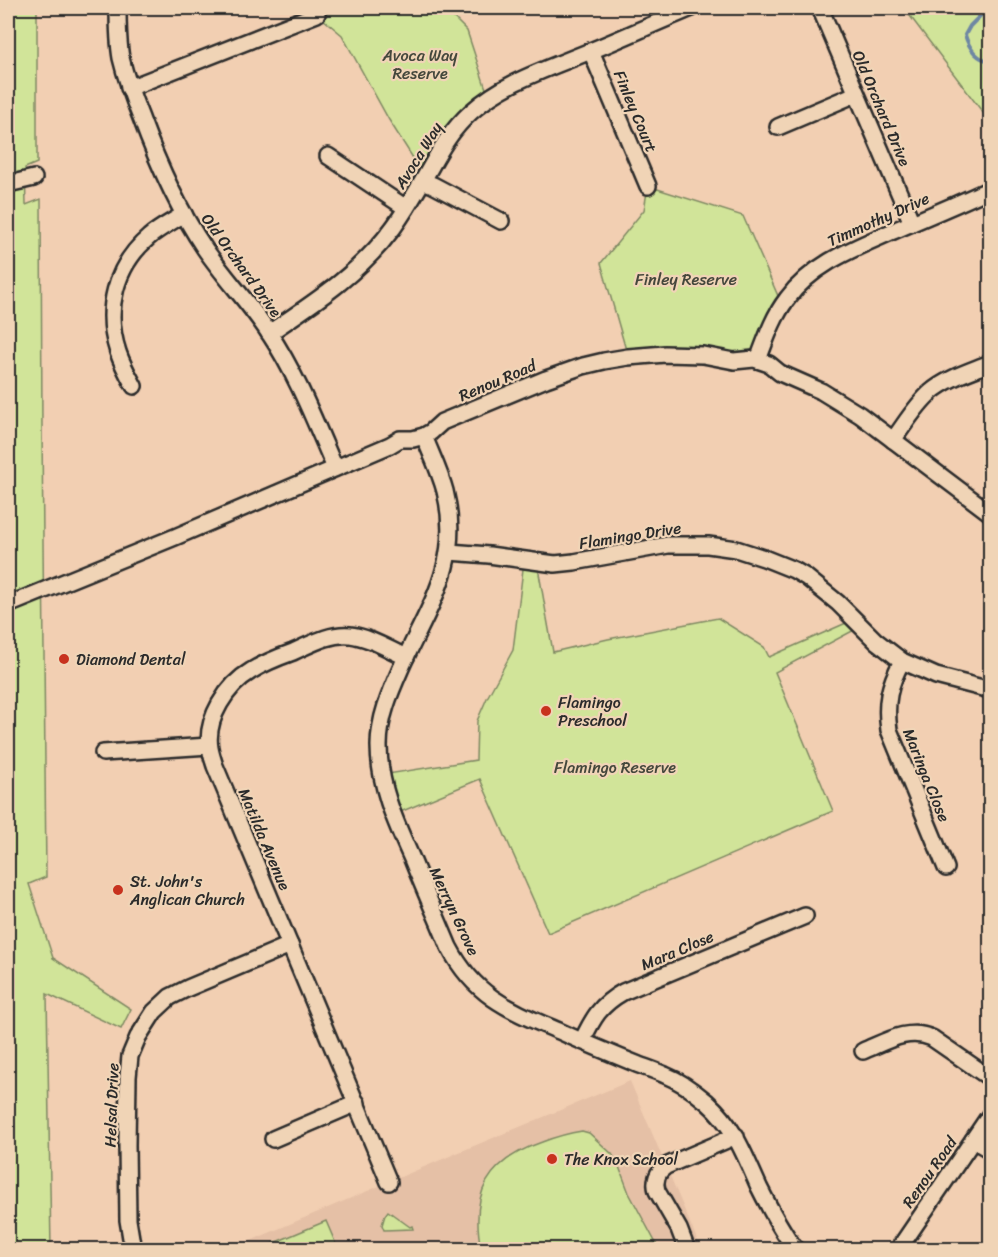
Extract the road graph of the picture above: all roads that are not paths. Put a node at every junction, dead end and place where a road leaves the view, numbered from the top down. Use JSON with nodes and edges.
{"nodes":[{"id":1,"x":118,"y":8,"type":"edge"},
{"id":2,"x":692,"y":8,"type":"edge"},
{"id":3,"x":820,"y":8,"type":"edge"},
{"id":4,"x":317,"y":14,"type":"dead end"},
{"id":5,"x":591,"y":51,"type":"junction"},
{"id":6,"x":129,"y":88,"type":"junction"},
{"id":7,"x":856,"y":94,"type":"junction"},
{"id":8,"x":778,"y":127,"type":"dead end"},
{"id":9,"x":328,"y":156,"type":"dead end"},
{"id":10,"x":34,"y":178,"type":"dead end"},
{"id":11,"x":423,"y":181,"type":"junction"},
{"id":12,"x":8,"y":184,"type":"edge"},
{"id":13,"x":648,"y":186,"type":"dead end"},
{"id":14,"x":990,"y":189,"type":"edge"},
{"id":15,"x":406,"y":208,"type":"junction"},
{"id":16,"x":184,"y":214,"type":"junction"},
{"id":17,"x":501,"y":221,"type":"dead end"},
{"id":18,"x":912,"y":223,"type":"junction"},
{"id":19,"x":269,"y":333,"type":"junction"},
{"id":20,"x":758,"y":360,"type":"junction"},
{"id":21,"x":990,"y":363,"type":"edge"},
{"id":22,"x":134,"y":386,"type":"dead end"},
{"id":23,"x":424,"y":436,"type":"junction"},
{"id":24,"x":893,"y":440,"type":"junction"},
{"id":25,"x":335,"y":468,"type":"junction"},
{"id":26,"x":990,"y":513,"type":"edge"},
{"id":27,"x":449,"y":552,"type":"junction"},
{"id":28,"x":8,"y":605,"type":"edge"},
{"id":29,"x":406,"y":657,"type":"junction"},
{"id":30,"x":902,"y":661,"type":"junction"},
{"id":31,"x":990,"y":690,"type":"edge"},
{"id":32,"x":210,"y":746,"type":"junction"},
{"id":33,"x":103,"y":753,"type":"dead end"},
{"id":34,"x":946,"y":868,"type":"dead end"},
{"id":35,"x":805,"y":916,"type":"dead end"},
{"id":36,"x":290,"y":945,"type":"junction"},
{"id":37,"x":582,"y":1041,"type":"junction"},
{"id":38,"x":863,"y":1051,"type":"dead end"},
{"id":39,"x":990,"y":1078,"type":"edge"},
{"id":40,"x":357,"y":1103,"type":"junction"},
{"id":41,"x":990,"y":1115,"type":"edge"},
{"id":42,"x":736,"y":1136,"type":"junction"},
{"id":43,"x":273,"y":1139,"type":"dead end"},
{"id":44,"x":973,"y":1140,"type":"junction"},
{"id":45,"x":990,"y":1150,"type":"edge"},
{"id":46,"x":389,"y":1182,"type":"dead end"},
{"id":47,"x":133,"y":1250,"type":"edge"},
{"id":48,"x":687,"y":1250,"type":"edge"},
{"id":49,"x":796,"y":1250,"type":"edge"},
{"id":50,"x":898,"y":1250,"type":"edge"}],
"edges":[{"from":1,"to":6,"type":"street","name":"Old Orchard Drive"},
{"from":2,"to":5,"type":"street","name":"Avoca Way"},
{"from":3,"to":7,"type":"street","name":"Old Orchard Drive"},
{"from":4,"to":6,"type":"street"},
{"from":5,"to":11,"type":"street","name":"Avoca Way"},
{"from":5,"to":13,"type":"street","name":"Finley Court"},
{"from":6,"to":16,"type":"street","name":"Old Orchard Drive"},
{"from":7,"to":8,"type":"street"},
{"from":7,"to":18,"type":"street","name":"Old Orchard Drive"},
{"from":9,"to":15,"type":"street"},
{"from":10,"to":12,"type":"street"},
{"from":11,"to":15,"type":"street","name":"Avoca Way"},
{"from":11,"to":17,"type":"street"},
{"from":14,"to":18,"type":"street","name":"Timmothy Drive"},
{"from":15,"to":19,"type":"street","name":"Avoca Way"},
{"from":16,"to":19,"type":"street","name":"Old Orchard Drive"},
{"from":16,"to":22,"type":"street"},
{"from":18,"to":20,"type":"street","name":"Timmothy Drive"},
{"from":19,"to":25,"type":"street","name":"Old Orchard Drive"},
{"from":20,"to":23,"type":"street","name":"Renou Road"},
{"from":20,"to":24,"type":"street","name":"Renou Road"},
{"from":21,"to":24,"type":"street"},
{"from":23,"to":25,"type":"street","name":"Renou Road"},
{"from":23,"to":27,"type":"street","name":"Merryn Grove"},
{"from":24,"to":26,"type":"street","name":"Renou Road"},
{"from":25,"to":28,"type":"street","name":"Renou Road"},
{"from":27,"to":29,"type":"street","name":"Merryn Grove"},
{"from":27,"to":30,"type":"street","name":"Flamingo Drive"},
{"from":29,"to":32,"type":"street","name":"Matilda Avenue"},
{"from":29,"to":37,"type":"street","name":"Merryn Grove"},
{"from":30,"to":31,"type":"street","name":"Flamingo Drive"},
{"from":30,"to":34,"type":"street","name":"Maringa Close"},
{"from":32,"to":33,"type":"street"},
{"from":32,"to":36,"type":"street","name":"Matilda Avenue"},
{"from":35,"to":37,"type":"street","name":"Mara Close"},
{"from":36,"to":40,"type":"street","name":"Matilda Avenue"},
{"from":36,"to":47,"type":"street","name":"Helsal Drive"},
{"from":37,"to":42,"type":"street","name":"Merryn Grove"},
{"from":38,"to":39,"type":"street"},
{"from":40,"to":43,"type":"street"},
{"from":40,"to":46,"type":"street","name":"Matilda Avenue"},
{"from":41,"to":44,"type":"street","name":"Renou Road"},
{"from":42,"to":48,"type":"street"},
{"from":42,"to":49,"type":"street","name":"Merryn Grove"},
{"from":44,"to":45,"type":"street"},
{"from":44,"to":50,"type":"street","name":"Renou Road"}]}
